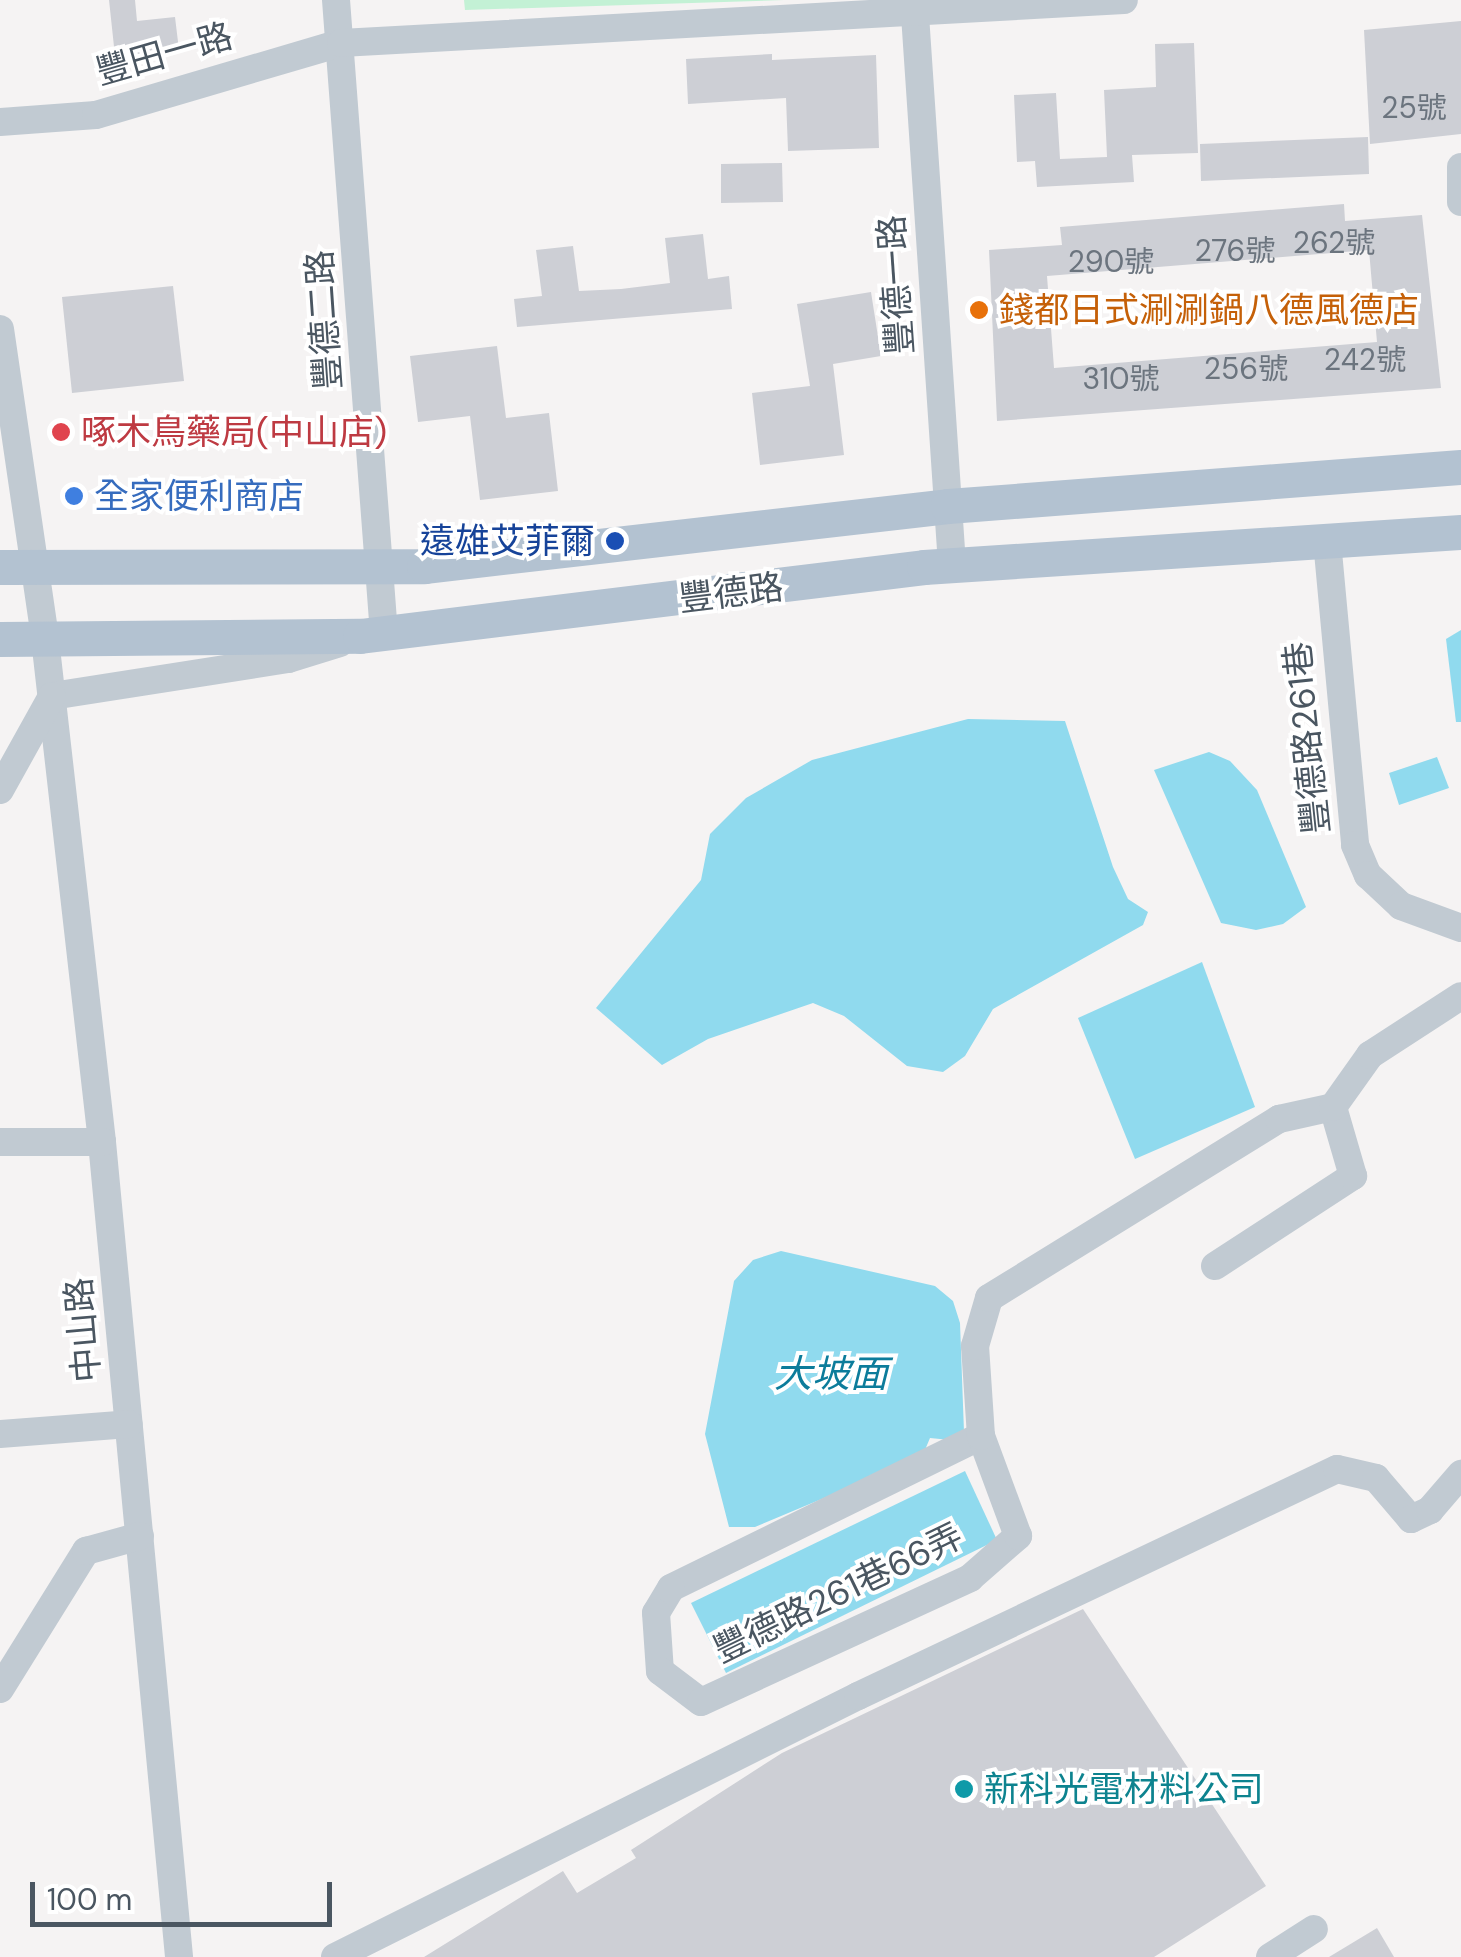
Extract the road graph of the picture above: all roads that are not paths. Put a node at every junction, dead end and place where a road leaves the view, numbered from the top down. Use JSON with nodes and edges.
{"nodes":[{"id":1,"x":336,"y":0,"type":"edge"},
{"id":2,"x":1124,"y":0,"type":"edge"},
{"id":3,"x":915,"y":5,"type":"edge"},
{"id":4,"x":341,"y":43,"type":"junction"},
{"id":5,"x":0,"y":122,"type":"edge"},
{"id":6,"x":1460,"y":168,"type":"edge"},
{"id":7,"x":1461,"y":202,"type":"edge"},
{"id":8,"x":0,"y":329,"type":"edge"},
{"id":9,"x":1461,"y":467,"type":"edge"},
{"id":10,"x":948,"y":506,"type":"junction"},
{"id":11,"x":1461,"y":532,"type":"edge"},
{"id":12,"x":1327,"y":542,"type":"junction"},
{"id":13,"x":952,"y":565,"type":"junction"},
{"id":14,"x":0,"y":567,"type":"edge"},
{"id":15,"x":36,"y":567,"type":"junction"},
{"id":16,"x":381,"y":567,"type":"junction"},
{"id":17,"x":372,"y":635,"type":"junction"},
{"id":18,"x":45,"y":638,"type":"junction"},
{"id":19,"x":0,"y":639,"type":"edge"},
{"id":20,"x":52,"y":696,"type":"junction"},
{"id":21,"x":0,"y":790,"type":"edge"},
{"id":22,"x":1461,"y":928,"type":"edge"},
{"id":23,"x":1461,"y":996,"type":"edge"},
{"id":24,"x":1333,"y":1107,"type":"junction"},
{"id":25,"x":0,"y":1142,"type":"edge"},
{"id":26,"x":102,"y":1142,"type":"junction"},
{"id":27,"x":1215,"y":1266,"type":"dead end"},
{"id":28,"x":129,"y":1424,"type":"junction"},
{"id":29,"x":0,"y":1434,"type":"edge"},
{"id":30,"x":981,"y":1436,"type":"junction"},
{"id":31,"x":1461,"y":1474,"type":"edge"},
{"id":32,"x":140,"y":1536,"type":"junction"},
{"id":33,"x":0,"y":1689,"type":"edge"},
{"id":34,"x":1314,"y":1928,"type":"dead end"},
{"id":35,"x":179,"y":1957,"type":"edge"},
{"id":36,"x":335,"y":1957,"type":"edge"},
{"id":37,"x":1270,"y":1957,"type":"edge"}],
"edges":[{"from":1,"to":4,"type":"street","name":"豐德二路"},
{"from":2,"to":3,"type":"street","name":"豐田一路"},
{"from":3,"to":4,"type":"street","name":"豐田一路"},
{"from":3,"to":10,"type":"street","name":"豐德一路"},
{"from":4,"to":5,"type":"street","name":"豐田一路"},
{"from":4,"to":16,"type":"street","name":"豐德二路"},
{"from":6,"to":7,"type":"street"},
{"from":8,"to":15,"type":"street"},
{"from":9,"to":10,"type":"main road","name":"豐德路"},
{"from":10,"to":13,"type":"street","name":"豐德一路"},
{"from":10,"to":16,"type":"main road","name":"豐德路"},
{"from":11,"to":12,"type":"main road","name":"豐德路"},
{"from":12,"to":13,"type":"main road","name":"豐德路"},
{"from":12,"to":22,"type":"street","name":"豐德路261巷"},
{"from":13,"to":17,"type":"main road","name":"豐德路"},
{"from":14,"to":15,"type":"main road","name":"豐德路"},
{"from":15,"to":16,"type":"main road","name":"豐德路"},
{"from":15,"to":18,"type":"street","name":"中山路"},
{"from":16,"to":17,"type":"street","name":"豐德二路"},
{"from":17,"to":18,"type":"main road","name":"豐德路"},
{"from":17,"to":20,"type":"street"},
{"from":18,"to":19,"type":"main road","name":"豐德路"},
{"from":18,"to":20,"type":"street","name":"中山路"},
{"from":20,"to":21,"type":"street"},
{"from":20,"to":26,"type":"street","name":"中山路"},
{"from":23,"to":24,"type":"street"},
{"from":24,"to":27,"type":"street"},
{"from":24,"to":30,"type":"street","name":"豐德路261巷66弄"},
{"from":25,"to":26,"type":"street"},
{"from":26,"to":28,"type":"street","name":"中山路"},
{"from":28,"to":29,"type":"street"},
{"from":28,"to":32,"type":"street","name":"中山路"},
{"from":30,"to":30,"type":"street","name":"豐德路261巷66弄"},
{"from":31,"to":36,"type":"street"},
{"from":32,"to":33,"type":"street"},
{"from":32,"to":35,"type":"street","name":"中山路"},
{"from":34,"to":37,"type":"street"}]}
